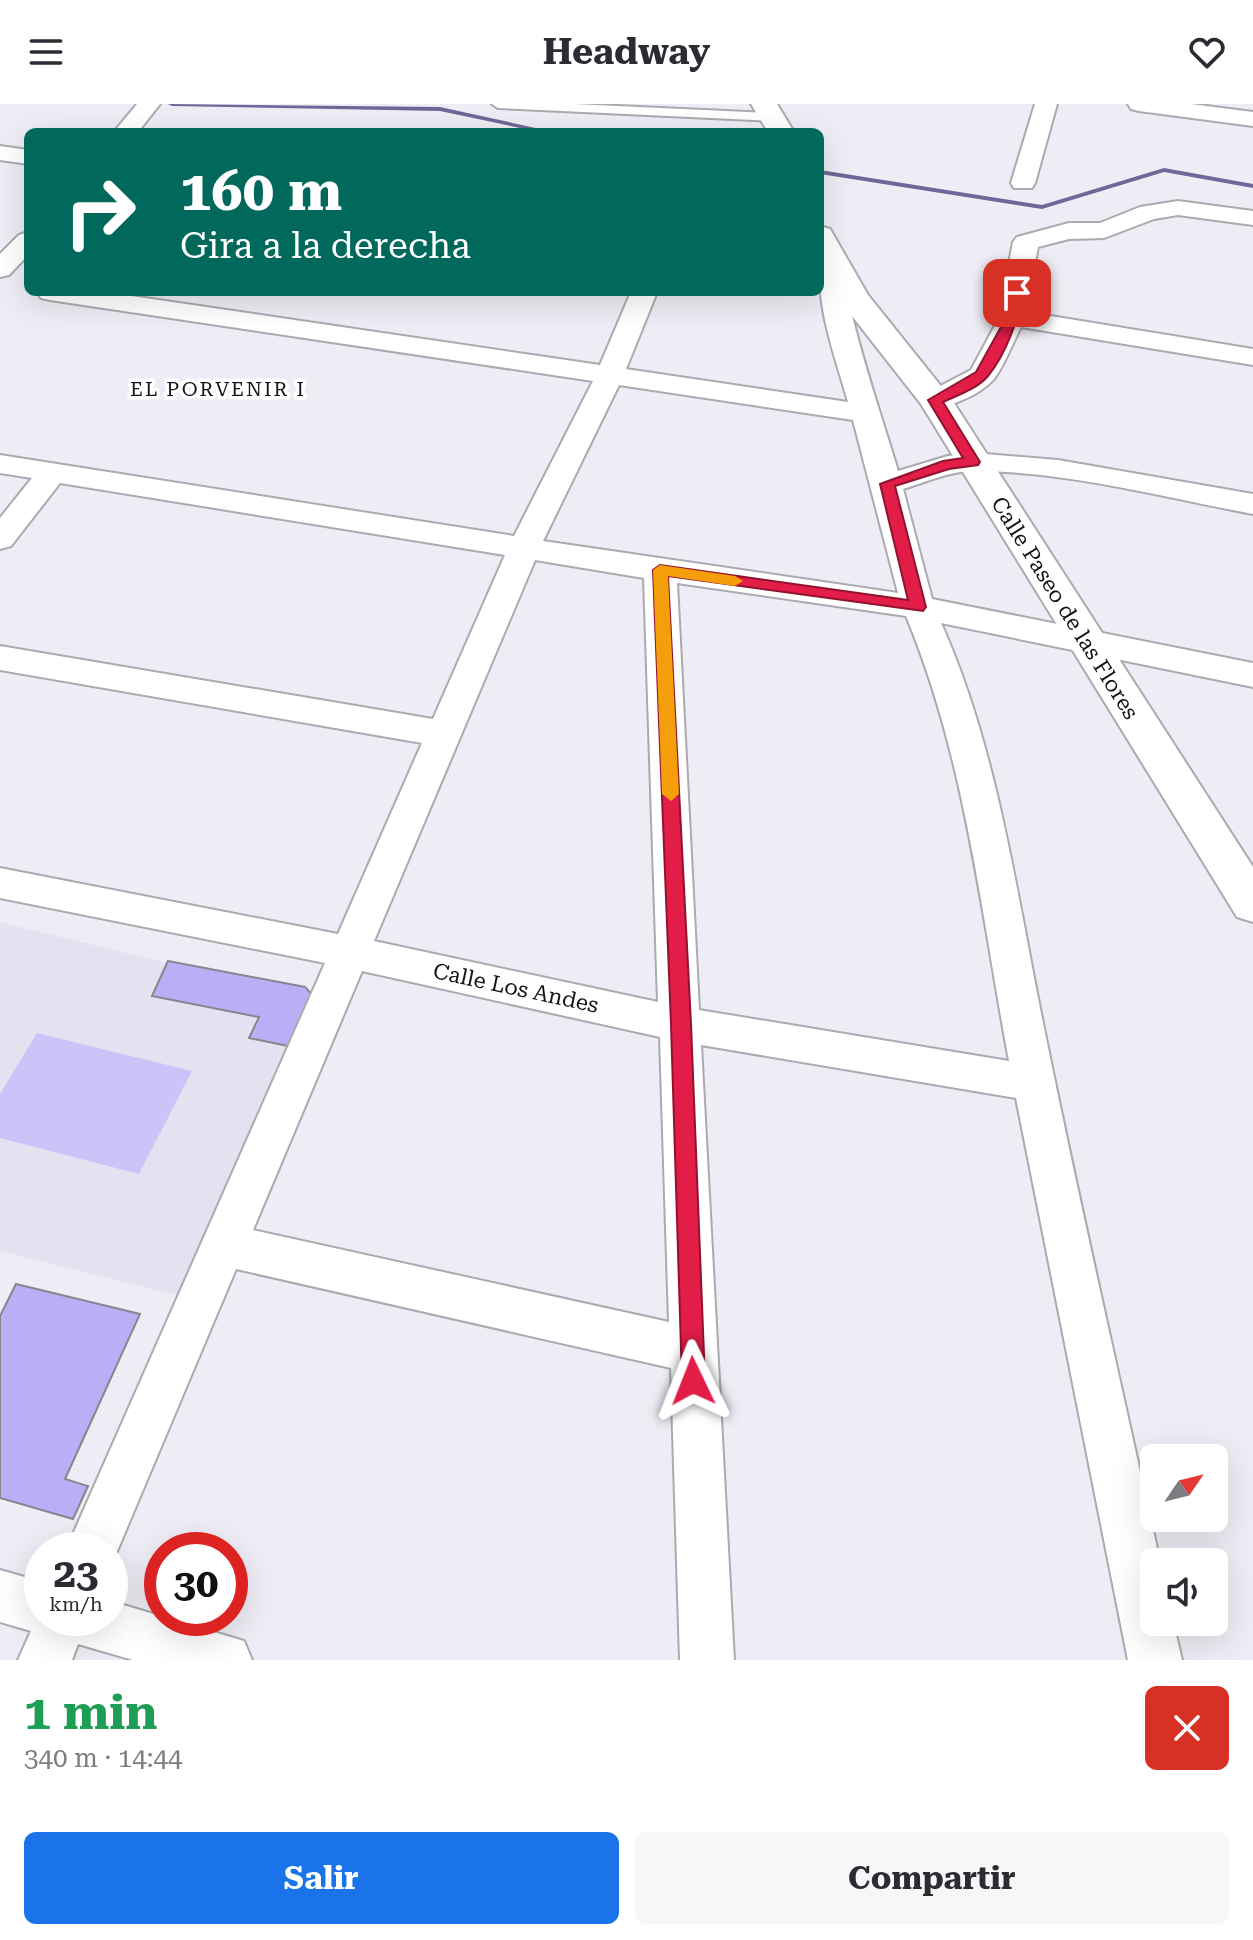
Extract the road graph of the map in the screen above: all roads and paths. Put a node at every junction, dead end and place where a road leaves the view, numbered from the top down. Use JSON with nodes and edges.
{"nodes":[{"id":1,"x":149,"y":104,"type":"edge"},
{"id":2,"x":498,"y":104,"type":"edge"},
{"id":3,"x":1046,"y":104,"type":"edge"},
{"id":4,"x":1139,"y":104,"type":"edge"},
{"id":5,"x":773,"y":118,"type":"edge"},
{"id":6,"x":1253,"y":119,"type":"edge"},
{"id":7,"x":129,"y":128,"type":"edge"},
{"id":8,"x":0,"y":153,"type":"edge"},
{"id":9,"x":24,"y":156,"type":"edge"},
{"id":10,"x":1023,"y":183,"type":"dead end"},
{"id":11,"x":1253,"y":218,"type":"edge"},
{"id":12,"x":24,"y":247,"type":"edge"},
{"id":13,"x":827,"y":251,"type":"edge"},
{"id":14,"x":5,"y":280,"type":"edge"},
{"id":15,"x":77,"y":296,"type":"edge"},
{"id":16,"x":642,"y":296,"type":"edge"},
{"id":17,"x":1012,"y":318,"type":"junction"},
{"id":18,"x":1253,"y":357,"type":"edge"},
{"id":19,"x":609,"y":376,"type":"junction"},
{"id":20,"x":935,"y":400,"type":"junction"},
{"id":21,"x":866,"y":413,"type":"junction"},
{"id":22,"x":973,"y":462,"type":"junction"},
{"id":23,"x":0,"y":464,"type":"edge"},
{"id":24,"x":52,"y":473,"type":"junction"},
{"id":25,"x":887,"y":484,"type":"junction"},
{"id":26,"x":1253,"y":504,"type":"edge"},
{"id":27,"x":0,"y":539,"type":"edge"},
{"id":28,"x":524,"y":548,"type":"junction"},
{"id":29,"x":660,"y":570,"type":"junction"},
{"id":30,"x":918,"y":607,"type":"junction"},
{"id":31,"x":1087,"y":642,"type":"junction"},
{"id":32,"x":0,"y":658,"type":"edge"},
{"id":33,"x":1253,"y":675,"type":"edge"},
{"id":34,"x":446,"y":734,"type":"junction"},
{"id":35,"x":0,"y":883,"type":"edge"},
{"id":36,"x":1253,"y":904,"type":"edge"},
{"id":37,"x":348,"y":952,"type":"junction"},
{"id":38,"x":681,"y":1024,"type":"junction"},
{"id":39,"x":1034,"y":1083,"type":"junction"},
{"id":40,"x":225,"y":1245,"type":"junction"},
{"id":41,"x":692,"y":1350,"type":"junction"},
{"id":42,"x":100,"y":1532,"type":"edge"},
{"id":43,"x":0,"y":1596,"type":"edge"},
{"id":44,"x":24,"y":1603,"type":"edge"},
{"id":45,"x":128,"y":1632,"type":"edge"},
{"id":46,"x":55,"y":1636,"type":"edge"},
{"id":47,"x":45,"y":1660,"type":"edge"},
{"id":48,"x":225,"y":1660,"type":"edge"},
{"id":49,"x":707,"y":1660,"type":"edge"},
{"id":50,"x":1155,"y":1660,"type":"edge"}],
"edges":[{"from":1,"to":7,"type":"street"},
{"from":2,"to":5,"type":"lane"},
{"from":3,"to":10,"type":"street"},
{"from":4,"to":6,"type":"street"},
{"from":8,"to":9,"type":"street"},
{"from":11,"to":17,"type":"street"},
{"from":12,"to":14,"type":"street"},
{"from":13,"to":20,"type":"street","name":"Calle Paseo de las Flores"},
{"from":13,"to":21,"type":"street"},
{"from":15,"to":19,"type":"street"},
{"from":16,"to":19,"type":"street"},
{"from":17,"to":18,"type":"street"},
{"from":17,"to":20,"type":"street"},
{"from":19,"to":21,"type":"street"},
{"from":19,"to":28,"type":"street"},
{"from":20,"to":22,"type":"street","name":"Calle Paseo de las Flores"},
{"from":21,"to":25,"type":"street"},
{"from":22,"to":25,"type":"street"},
{"from":22,"to":26,"type":"street"},
{"from":22,"to":31,"type":"street","name":"Calle Paseo de las Flores"},
{"from":23,"to":24,"type":"street"},
{"from":24,"to":27,"type":"street"},
{"from":24,"to":28,"type":"street"},
{"from":25,"to":30,"type":"street"},
{"from":28,"to":29,"type":"street"},
{"from":28,"to":34,"type":"street"},
{"from":29,"to":30,"type":"street"},
{"from":29,"to":38,"type":"street"},
{"from":30,"to":31,"type":"street"},
{"from":30,"to":39,"type":"street"},
{"from":31,"to":33,"type":"street"},
{"from":31,"to":36,"type":"street","name":"Calle Paseo de las Flores"},
{"from":32,"to":34,"type":"street"},
{"from":34,"to":37,"type":"street"},
{"from":35,"to":37,"type":"street","name":"Calle Los Andes"},
{"from":37,"to":38,"type":"street","name":"Calle Los Andes"},
{"from":37,"to":40,"type":"street"},
{"from":38,"to":39,"type":"street","name":"Calle Los Andes"},
{"from":38,"to":41,"type":"street"},
{"from":39,"to":50,"type":"street"},
{"from":40,"to":41,"type":"street"},
{"from":40,"to":42,"type":"street"},
{"from":41,"to":49,"type":"street"},
{"from":43,"to":44,"type":"street"},
{"from":45,"to":48,"type":"street"},
{"from":46,"to":47,"type":"street"}]}
